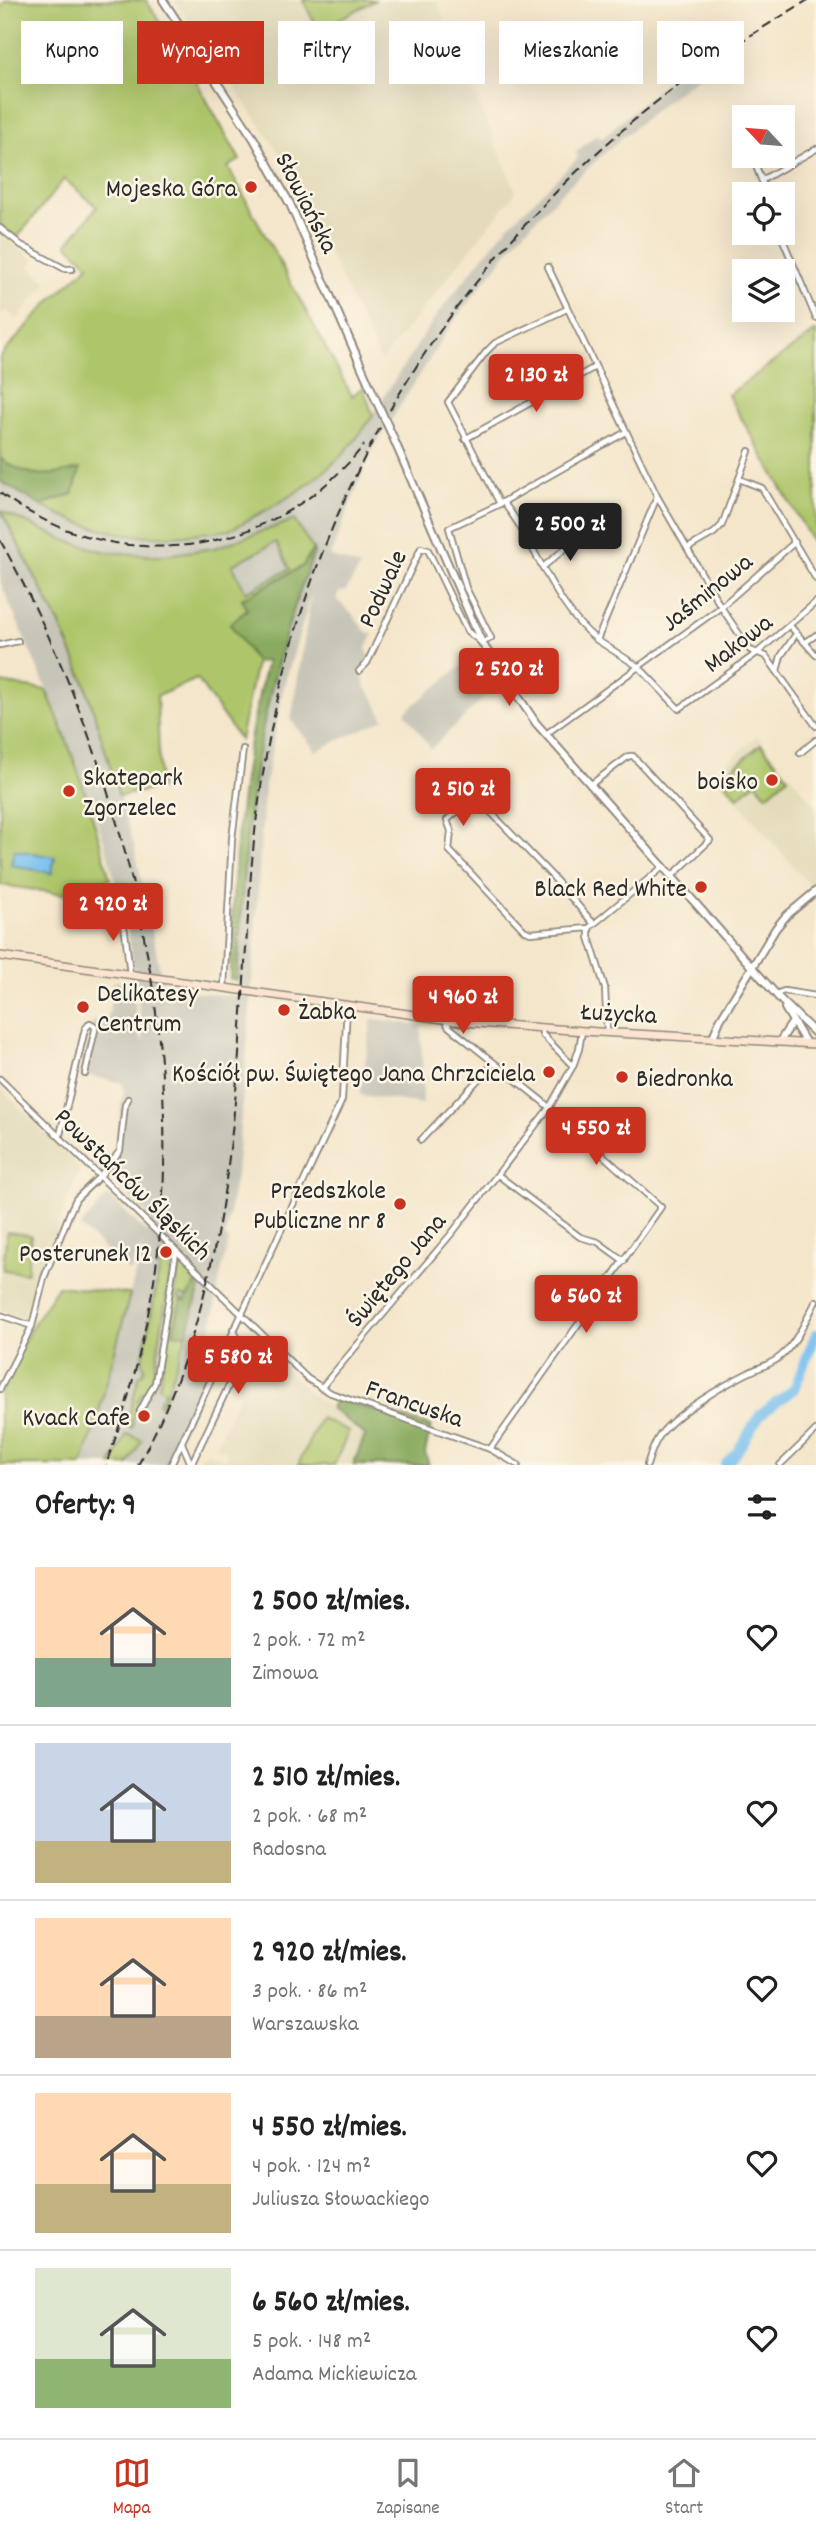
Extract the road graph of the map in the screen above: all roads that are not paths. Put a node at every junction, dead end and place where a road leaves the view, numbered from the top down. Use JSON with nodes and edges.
{"nodes":[{"id":1,"x":163,"y":0,"type":"edge"},
{"id":2,"x":816,"y":149,"type":"edge"},
{"id":3,"x":757,"y":168,"type":"edge"},
{"id":4,"x":762,"y":180,"type":"joint"},
{"id":5,"x":0,"y":228,"type":"edge"},
{"id":6,"x":785,"y":245,"type":"edge"},
{"id":7,"x":548,"y":267,"type":"dead end"},
{"id":8,"x":72,"y":269,"type":"dead end"},
{"id":9,"x":567,"y":309,"type":"junction"},
{"id":10,"x":816,"y":318,"type":"edge"},
{"id":11,"x":595,"y":367,"type":"junction"},
{"id":12,"x":626,"y":432,"type":"junction"},
{"id":13,"x":466,"y":439,"type":"junction"},
{"id":14,"x":749,"y":451,"type":"dead end"},
{"id":15,"x":738,"y":480,"type":"junction"},
{"id":16,"x":657,"y":496,"type":"junction"},
{"id":17,"x":501,"y":503,"type":"junction"},
{"id":18,"x":580,"y":536,"type":"dead end"},
{"id":19,"x":795,"y":542,"type":"junction"},
{"id":20,"x":688,"y":548,"type":"junction"},
{"id":21,"x":543,"y":567,"type":"junction"},
{"id":22,"x":816,"y":579,"type":"edge"},
{"id":23,"x":816,"y":602,"type":"edge"},
{"id":24,"x":721,"y":607,"type":"junction"},
{"id":25,"x":790,"y":626,"type":"junction"},
{"id":26,"x":796,"y":634,"type":"junction"},
{"id":27,"x":816,"y":635,"type":"edge"},
{"id":28,"x":597,"y":640,"type":"junction"},
{"id":29,"x":18,"y":642,"type":"dead end"},
{"id":30,"x":806,"y":642,"type":"junction"},
{"id":31,"x":482,"y":643,"type":"junction"},
{"id":32,"x":0,"y":646,"type":"edge"},
{"id":33,"x":757,"y":653,"type":"junction"},
{"id":34,"x":816,"y":655,"type":"edge"},
{"id":35,"x":639,"y":667,"type":"junction"},
{"id":36,"x":359,"y":671,"type":"dead end"},
{"id":37,"x":777,"y":672,"type":"junction"},
{"id":38,"x":816,"y":726,"type":"edge"},
{"id":39,"x":546,"y":734,"type":"junction"},
{"id":40,"x":816,"y":740,"type":"edge"},
{"id":41,"x":243,"y":749,"type":"dead end"},
{"id":42,"x":800,"y":752,"type":"dead end"},
{"id":43,"x":590,"y":785,"type":"junction"},
{"id":44,"x":664,"y":866,"type":"junction"},
{"id":45,"x":672,"y":876,"type":"junction"},
{"id":46,"x":816,"y":891,"type":"edge"},
{"id":47,"x":99,"y":892,"type":"dead end"},
{"id":48,"x":591,"y":926,"type":"junction"},
{"id":49,"x":0,"y":956,"type":"edge"},
{"id":50,"x":753,"y":966,"type":"junction"},
{"id":51,"x":130,"y":974,"type":"junction"},
{"id":52,"x":224,"y":988,"type":"junction"},
{"id":53,"x":816,"y":996,"type":"edge"},
{"id":54,"x":778,"y":997,"type":"junction"},
{"id":55,"x":347,"y":1005,"type":"junction"},
{"id":56,"x":446,"y":1020,"type":"junction"},
{"id":57,"x":793,"y":1023,"type":"junction"},
{"id":58,"x":804,"y":1024,"type":"junction"},
{"id":59,"x":542,"y":1028,"type":"junction"},
{"id":60,"x":582,"y":1031,"type":"junction"},
{"id":61,"x":607,"y":1033,"type":"junction"},
{"id":62,"x":816,"y":1034,"type":"edge"},
{"id":63,"x":713,"y":1037,"type":"junction"},
{"id":64,"x":780,"y":1041,"type":"junction"},
{"id":65,"x":806,"y":1043,"type":"junction"},
{"id":66,"x":816,"y":1044,"type":"edge"},
{"id":67,"x":493,"y":1065,"type":"junction"},
{"id":68,"x":573,"y":1066,"type":"junction"},
{"id":69,"x":85,"y":1074,"type":"dead end"},
{"id":70,"x":0,"y":1079,"type":"edge"},
{"id":71,"x":128,"y":1099,"type":"dead end"},
{"id":72,"x":549,"y":1108,"type":"junction"},
{"id":73,"x":60,"y":1136,"type":"junction"},
{"id":74,"x":421,"y":1140,"type":"dead end"},
{"id":75,"x":498,"y":1175,"type":"junction"},
{"id":76,"x":100,"y":1176,"type":"junction"},
{"id":77,"x":176,"y":1251,"type":"junction"},
{"id":78,"x":624,"y":1261,"type":"junction"},
{"id":79,"x":816,"y":1301,"type":"edge"},
{"id":80,"x":242,"y":1314,"type":"junction"},
{"id":81,"x":0,"y":1315,"type":"edge"},
{"id":82,"x":32,"y":1326,"type":"junction"},
{"id":83,"x":233,"y":1329,"type":"junction"},
{"id":84,"x":0,"y":1377,"type":"edge"},
{"id":85,"x":6,"y":1380,"type":"junction"},
{"id":86,"x":321,"y":1388,"type":"junction"},
{"id":87,"x":0,"y":1389,"type":"edge"},
{"id":88,"x":140,"y":1411,"type":"dead end"},
{"id":89,"x":816,"y":1430,"type":"edge"},
{"id":90,"x":181,"y":1442,"type":"junction"},
{"id":91,"x":490,"y":1449,"type":"junction"},
{"id":92,"x":170,"y":1465,"type":"edge"},
{"id":93,"x":191,"y":1465,"type":"edge"},
{"id":94,"x":519,"y":1465,"type":"edge"},
{"id":95,"x":647,"y":1465,"type":"edge"},
{"id":96,"x":780,"y":1465,"type":"edge"}],
"edges":[{"from":1,"to":31,"type":"street","name":"Słowiańska","bridge":true},
{"from":2,"to":4,"type":"street"},
{"from":3,"to":4,"type":"street"},
{"from":5,"to":8,"type":"street"},
{"from":6,"to":10,"type":"street"},
{"from":7,"to":9,"type":"street"},
{"from":9,"to":11,"type":"street"},
{"from":9,"to":13,"type":"street"},
{"from":11,"to":12,"type":"street"},
{"from":11,"to":13,"type":"street"},
{"from":12,"to":16,"type":"street"},
{"from":12,"to":17,"type":"street"},
{"from":13,"to":17,"type":"street"},
{"from":14,"to":15,"type":"street"},
{"from":15,"to":19,"type":"street"},
{"from":15,"to":20,"type":"street"},
{"from":16,"to":20,"type":"street"},
{"from":16,"to":28,"type":"street"},
{"from":17,"to":21,"type":"street"},
{"from":17,"to":31,"type":"street"},
{"from":18,"to":21,"type":"street"},
{"from":19,"to":22,"type":"street"},
{"from":19,"to":24,"type":"street","name":"Jaśminowa"},
{"from":20,"to":24,"type":"street"},
{"from":21,"to":28,"type":"street"},
{"from":23,"to":25,"type":"street","name":"Makowa"},
{"from":24,"to":33,"type":"street"},
{"from":24,"to":35,"type":"street","name":"Jaśminowa"},
{"from":25,"to":26,"type":"street"},
{"from":25,"to":33,"type":"street","name":"Makowa"},
{"from":26,"to":30,"type":"street"},
{"from":26,"to":37,"type":"street"},
{"from":27,"to":30,"type":"street"},
{"from":28,"to":35,"type":"street"},
{"from":29,"to":32,"type":"street"},
{"from":30,"to":34,"type":"street"},
{"from":31,"to":36,"type":"street","name":"Podwale"},
{"from":31,"to":39,"type":"street","name":"Słowiańska"},
{"from":33,"to":35,"type":"street","name":"Makowa"},
{"from":33,"to":37,"type":"street"},
{"from":35,"to":39,"type":"street","name":"Jaśminowa"},
{"from":37,"to":38,"type":"street"},
{"from":39,"to":43,"type":"street","name":"Słowiańska"},
{"from":40,"to":42,"type":"street"},
{"from":41,"to":52,"type":"street"},
{"from":43,"to":44,"type":"street","name":"Słowiańska"},
{"from":43,"to":45,"type":"street"},
{"from":44,"to":45,"type":"street","name":"Słowiańska"},
{"from":44,"to":48,"type":"street"},
{"from":45,"to":50,"type":"street","name":"Słowiańska"},
{"from":46,"to":50,"type":"street"},
{"from":47,"to":51,"type":"street"},
{"from":48,"to":48,"type":"street"},
{"from":48,"to":61,"type":"street"},
{"from":49,"to":51,"type":"main road","name":"Łużycka"},
{"from":50,"to":54,"type":"street","name":"Słowiańska"},
{"from":50,"to":63,"type":"street"},
{"from":51,"to":52,"type":"main road","name":"Łużycka"},
{"from":52,"to":55,"type":"main road","name":"Łużycka"},
{"from":53,"to":54,"type":"street"},
{"from":54,"to":57,"type":"street"},
{"from":54,"to":58,"type":"street"},
{"from":55,"to":56,"type":"main road","name":"Łużycka"},
{"from":55,"to":80,"type":"street"},
{"from":56,"to":59,"type":"main road","name":"Łużycka"},
{"from":56,"to":67,"type":"street"},
{"from":57,"to":64,"type":"street"},
{"from":57,"to":65,"type":"street"},
{"from":58,"to":62,"type":"street"},
{"from":58,"to":65,"type":"street"},
{"from":59,"to":60,"type":"main road","name":"Łużycka"},
{"from":59,"to":68,"type":"street"},
{"from":60,"to":61,"type":"main road","name":"Łużycka"},
{"from":60,"to":68,"type":"street","name":"Świętego Jana"},
{"from":61,"to":63,"type":"main road","name":"Łużycka"},
{"from":63,"to":64,"type":"main road","name":"Łużycka"},
{"from":64,"to":65,"type":"main road","name":"Łużycka"},
{"from":65,"to":66,"type":"main road","name":"Łużycka"},
{"from":67,"to":72,"type":"street"},
{"from":67,"to":74,"type":"street"},
{"from":68,"to":72,"type":"street","name":"Świętego Jana"},
{"from":69,"to":73,"type":"street"},
{"from":70,"to":73,"type":"street","name":"Powstańców Śląskich"},
{"from":71,"to":76,"type":"street"},
{"from":72,"to":75,"type":"street","name":"Świętego Jana"},
{"from":72,"to":78,"type":"street"},
{"from":73,"to":76,"type":"street","name":"Powstańców Śląskich"},
{"from":75,"to":78,"type":"street"},
{"from":75,"to":86,"type":"street","name":"Świętego Jana"},
{"from":76,"to":77,"type":"street","name":"Powstańców Śląskich"},
{"from":76,"to":82,"type":"street"},
{"from":77,"to":80,"type":"street","name":"Powstańców Śląskich"},
{"from":77,"to":88,"type":"street"},
{"from":78,"to":91,"type":"street"},
{"from":79,"to":95,"type":"street"},
{"from":80,"to":83,"type":"street"},
{"from":80,"to":86,"type":"street","name":"Francuska"},
{"from":81,"to":82,"type":"street"},
{"from":82,"to":85,"type":"street"},
{"from":83,"to":90,"type":"street"},
{"from":83,"to":93,"type":"street"},
{"from":84,"to":85,"type":"street"},
{"from":85,"to":87,"type":"street"},
{"from":86,"to":91,"type":"street","name":"Francuska"},
{"from":89,"to":96,"type":"street"},
{"from":90,"to":92,"type":"street"},
{"from":90,"to":93,"type":"street"},
{"from":91,"to":94,"type":"street","name":"Francuska"}]}
